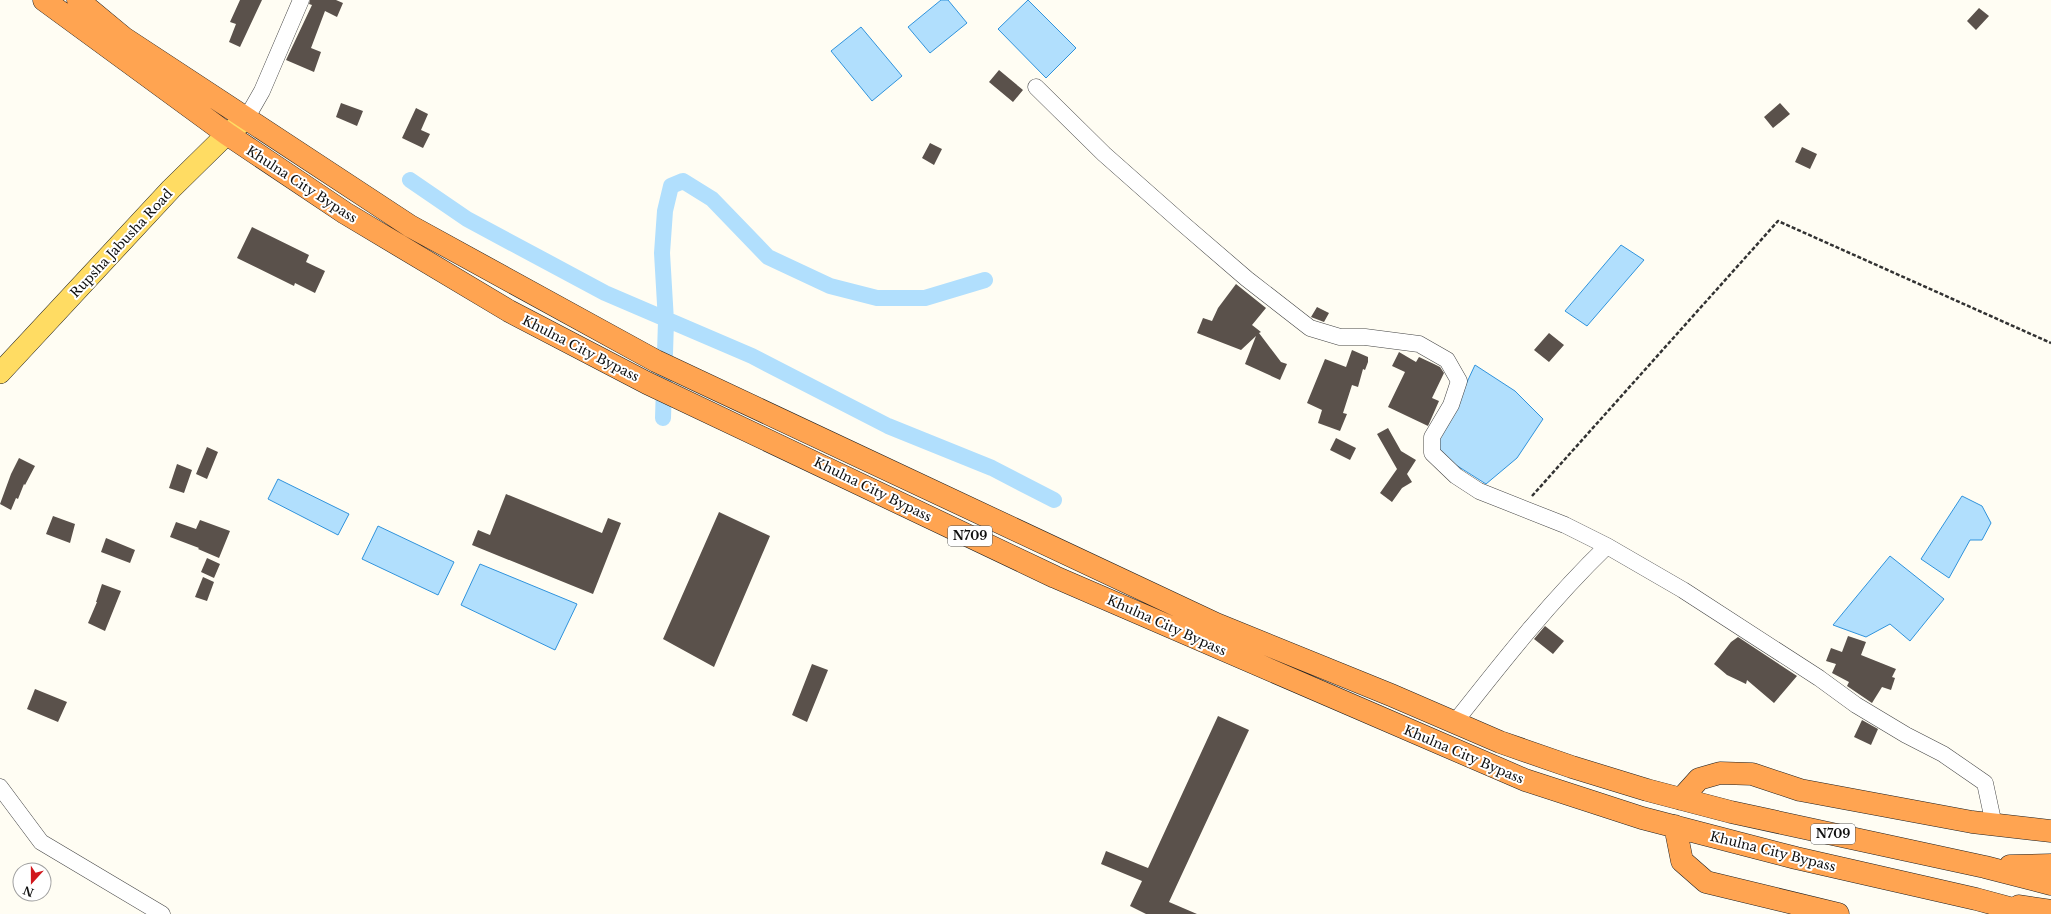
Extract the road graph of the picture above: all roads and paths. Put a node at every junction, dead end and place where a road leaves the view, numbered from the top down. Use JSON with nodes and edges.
{"nodes":[{"id":1,"x":44,"y":0,"type":"edge"},
{"id":2,"x":78,"y":0,"type":"edge"},
{"id":3,"x":301,"y":0,"type":"edge"},
{"id":4,"x":1036,"y":87,"type":"dead end"},
{"id":5,"x":246,"y":119,"type":"junction"},
{"id":6,"x":227,"y":134,"type":"junction"},
{"id":7,"x":2051,"y":342,"type":"edge"},
{"id":8,"x":0,"y":373,"type":"edge"},
{"id":9,"x":1521,"y":508,"type":"junction"},
{"id":10,"x":1607,"y":546,"type":"junction"},
{"id":11,"x":1455,"y":722,"type":"junction"},
{"id":12,"x":0,"y":787,"type":"edge"},
{"id":13,"x":1681,"y":799,"type":"junction"},
{"id":14,"x":1994,"y":825,"type":"junction"},
{"id":15,"x":1675,"y":826,"type":"junction"},
{"id":16,"x":2051,"y":831,"type":"edge"},
{"id":17,"x":2051,"y":865,"type":"edge"},
{"id":18,"x":1985,"y":867,"type":"junction"},
{"id":19,"x":2051,"y":873,"type":"edge"},
{"id":20,"x":2051,"y":877,"type":"edge"},
{"id":21,"x":2051,"y":884,"type":"edge"},
{"id":22,"x":1976,"y":899,"type":"junction"},
{"id":23,"x":2051,"y":911,"type":"edge"},
{"id":24,"x":162,"y":914,"type":"edge"},
{"id":25,"x":1838,"y":914,"type":"edge"},
{"id":26,"x":2008,"y":914,"type":"edge"},
{"id":27,"x":2021,"y":914,"type":"edge"},
{"id":28,"x":2032,"y":914,"type":"edge"}],
"edges":[{"from":1,"to":6,"type":"highway","name":"Khulna City Bypass","number":"N709"},
{"from":2,"to":5,"type":"highway","name":"Khulna City Bypass","number":"N709"},
{"from":3,"to":5,"type":"street"},
{"from":4,"to":9,"type":"street"},
{"from":5,"to":6,"type":"main road","name":"Rupsha Jabusha Road"},
{"from":5,"to":11,"type":"highway","name":"Khulna City Bypass","number":"N709"},
{"from":6,"to":8,"type":"main road","name":"Rupsha Jabusha Road"},
{"from":6,"to":15,"type":"highway","name":"Khulna City Bypass","number":"N709"},
{"from":7,"to":9,"type":"path"},
{"from":9,"to":10,"type":"street"},
{"from":10,"to":11,"type":"street"},
{"from":10,"to":14,"type":"street"},
{"from":11,"to":13,"type":"highway","name":"Khulna City Bypass","number":"N709"},
{"from":12,"to":24,"type":"street"},
{"from":13,"to":14,"type":"highway"},
{"from":13,"to":18,"type":"highway","name":"Khulna City Bypass","number":"N709"},
{"from":14,"to":16,"type":"highway"},
{"from":15,"to":22,"type":"highway","name":"Khulna City Bypass","number":"N709"},
{"from":15,"to":25,"type":"highway"},
{"from":17,"to":18,"type":"highway","name":"Khulna City Bypass","number":"N709"},
{"from":18,"to":19,"type":"highway","name":"Khulna City Bypass","number":"N709"},
{"from":18,"to":20,"type":"highway","name":"Khulna City Bypass","number":"N709"},
{"from":18,"to":21,"type":"highway","name":"Khulna City Bypass","number":"N709"},
{"from":22,"to":23,"type":"highway","name":"Khulna City Bypass","number":"N709"},
{"from":22,"to":26,"type":"highway","name":"Khulna City Bypass","number":"N709"},
{"from":22,"to":27,"type":"highway","name":"Khulna City Bypass","number":"N709"},
{"from":22,"to":28,"type":"highway","name":"Khulna City Bypass","number":"N709"}]}
